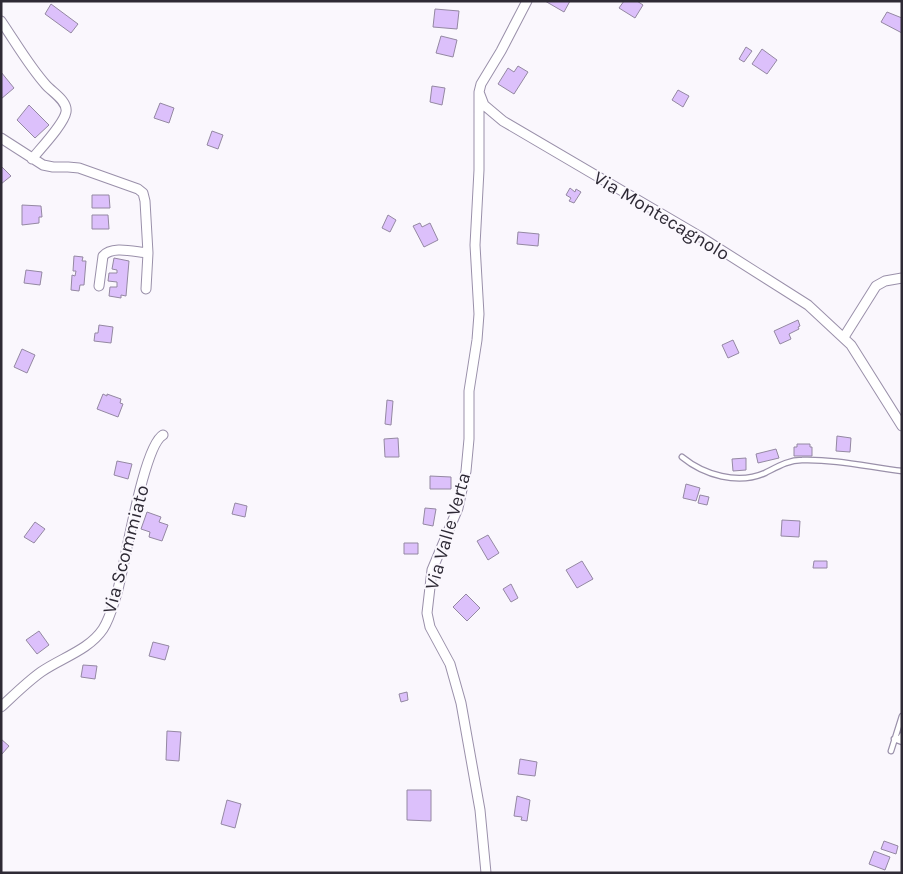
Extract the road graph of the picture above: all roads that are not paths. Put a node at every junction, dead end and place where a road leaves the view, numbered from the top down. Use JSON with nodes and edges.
{"nodes":[{"id":1,"x":527,"y":1,"type":"edge"},
{"id":2,"x":1,"y":21,"type":"edge"},
{"id":3,"x":479,"y":92,"type":"junction"},
{"id":4,"x":1,"y":138,"type":"edge"},
{"id":5,"x":32,"y":159,"type":"junction"},
{"id":6,"x":148,"y":253,"type":"junction"},
{"id":7,"x":902,"y":278,"type":"edge"},
{"id":8,"x":99,"y":286,"type":"dead end"},
{"id":9,"x":146,"y":289,"type":"dead end"},
{"id":10,"x":844,"y":337,"type":"junction"},
{"id":11,"x":902,"y":426,"type":"edge"},
{"id":12,"x":163,"y":435,"type":"dead end"},
{"id":13,"x":682,"y":457,"type":"dead end"},
{"id":14,"x":902,"y":471,"type":"edge"},
{"id":15,"x":1,"y":707,"type":"edge"},
{"id":16,"x":902,"y":716,"type":"edge"},
{"id":17,"x":902,"y":735,"type":"edge"},
{"id":18,"x":894,"y":739,"type":"junction"},
{"id":19,"x":902,"y":742,"type":"edge"},
{"id":20,"x":891,"y":751,"type":"dead end"},
{"id":21,"x":486,"y":873,"type":"edge"}],
"edges":[{"from":1,"to":3,"type":"street"},
{"from":2,"to":5,"type":"street"},
{"from":3,"to":10,"type":"street","name":"Via Montecagnolo"},
{"from":3,"to":21,"type":"street","name":"Via Valle Verta"},
{"from":4,"to":5,"type":"street"},
{"from":5,"to":6,"type":"street"},
{"from":6,"to":8,"type":"street"},
{"from":6,"to":9,"type":"street"},
{"from":7,"to":10,"type":"street"},
{"from":10,"to":11,"type":"street","name":"Via Montecagnolo"},
{"from":12,"to":15,"type":"street","name":"Via Scommiato"},
{"from":13,"to":14,"type":"lane"},
{"from":16,"to":18,"type":"lane"},
{"from":17,"to":18,"type":"lane"},
{"from":18,"to":19,"type":"lane"},
{"from":18,"to":20,"type":"lane"}]}
